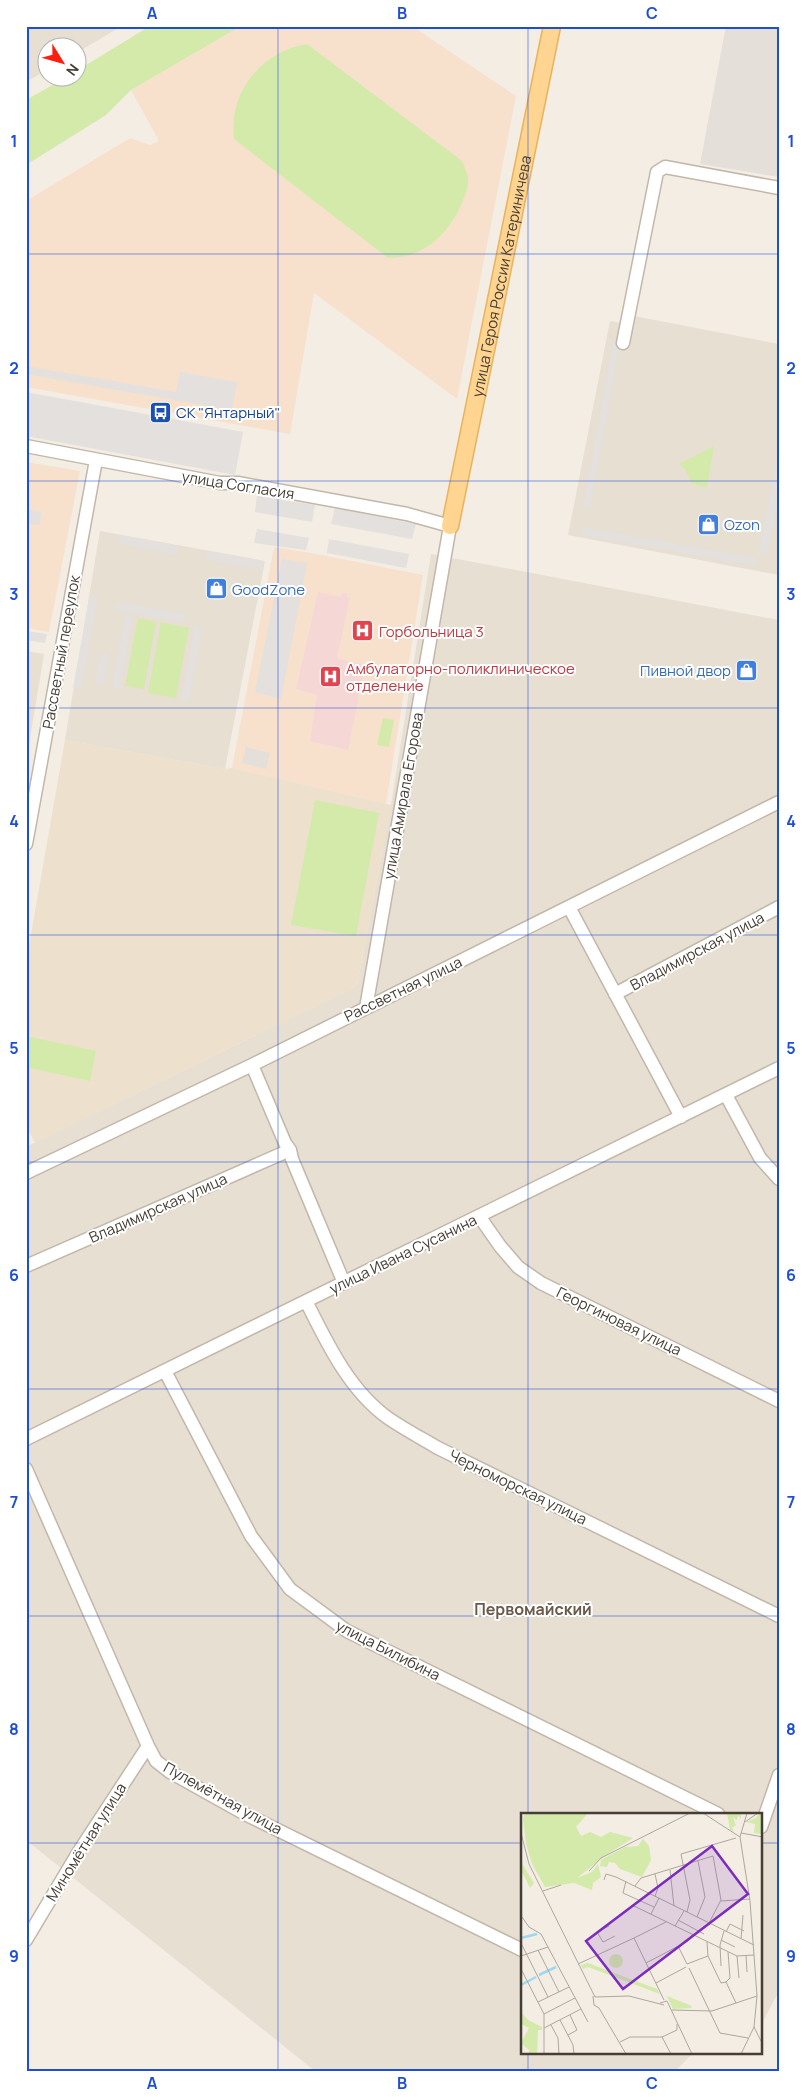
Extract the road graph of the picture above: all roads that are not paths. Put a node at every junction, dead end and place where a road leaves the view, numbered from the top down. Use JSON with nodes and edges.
{"nodes":[{"id":1,"x":552,"y":26,"type":"edge"},
{"id":2,"x":779,"y":188,"type":"edge"},
{"id":3,"x":623,"y":343,"type":"dead end"},
{"id":4,"x":26,"y":446,"type":"edge"},
{"id":5,"x":96,"y":460,"type":"junction"},
{"id":6,"x":450,"y":526,"type":"junction"},
{"id":7,"x":779,"y":802,"type":"edge"},
{"id":8,"x":26,"y":844,"type":"edge"},
{"id":9,"x":779,"y":907,"type":"edge"},
{"id":10,"x":568,"y":908,"type":"junction"},
{"id":11,"x":614,"y":994,"type":"junction"},
{"id":12,"x":366,"y":1008,"type":"junction"},
{"id":13,"x":252,"y":1065,"type":"junction"},
{"id":14,"x":779,"y":1068,"type":"edge"},
{"id":15,"x":726,"y":1095,"type":"junction"},
{"id":16,"x":680,"y":1117,"type":"junction"},
{"id":17,"x":290,"y":1150,"type":"junction"},
{"id":18,"x":26,"y":1173,"type":"edge"},
{"id":19,"x":779,"y":1179,"type":"edge"},
{"id":20,"x":479,"y":1216,"type":"junction"},
{"id":21,"x":26,"y":1266,"type":"edge"},
{"id":22,"x":344,"y":1283,"type":"junction"},
{"id":23,"x":306,"y":1301,"type":"junction"},
{"id":24,"x":165,"y":1371,"type":"junction"},
{"id":25,"x":779,"y":1401,"type":"edge"},
{"id":26,"x":26,"y":1439,"type":"edge"},
{"id":27,"x":26,"y":1469,"type":"edge"},
{"id":28,"x":779,"y":1616,"type":"edge"},
{"id":29,"x":148,"y":1746,"type":"junction"},
{"id":30,"x":779,"y":1775,"type":"edge"},
{"id":31,"x":716,"y":1813,"type":"edge"},
{"id":32,"x":762,"y":1824,"type":"edge"},
{"id":33,"x":26,"y":1940,"type":"edge"},
{"id":34,"x":521,"y":1950,"type":"edge"}],
"edges":[{"from":1,"to":6,"type":"main road","name":"улица Героя России Катериничева"},
{"from":2,"to":3,"type":"street"},
{"from":4,"to":5,"type":"street","name":"улица Согласия"},
{"from":5,"to":6,"type":"street","name":"улица Согласия"},
{"from":5,"to":8,"type":"street","name":"Рассветный переулок"},
{"from":6,"to":12,"type":"street","name":"улица Амирала Егорова"},
{"from":7,"to":10,"type":"street","name":"Рассветная улица"},
{"from":9,"to":11,"type":"street","name":"Владимирская улица"},
{"from":10,"to":11,"type":"street","name":"Владимирская улица"},
{"from":10,"to":12,"type":"street","name":"Рассветная улица"},
{"from":11,"to":16,"type":"street","name":"Владимирская улица"},
{"from":12,"to":13,"type":"street","name":"Рассветная улица"},
{"from":13,"to":17,"type":"street"},
{"from":13,"to":18,"type":"street","name":"Рассветная улица"},
{"from":14,"to":15,"type":"street","name":"улица Ивана Сусанина"},
{"from":15,"to":16,"type":"street","name":"улица Ивана Сусанина"},
{"from":15,"to":19,"type":"street"},
{"from":16,"to":20,"type":"street","name":"улица Ивана Сусанина"},
{"from":17,"to":21,"type":"street","name":"Владимирская улица"},
{"from":17,"to":22,"type":"street"},
{"from":20,"to":22,"type":"street","name":"улица Ивана Сусанина"},
{"from":20,"to":25,"type":"street","name":"Георгиновая улица"},
{"from":22,"to":23,"type":"street","name":"улица Ивана Сусанина"},
{"from":23,"to":24,"type":"street","name":"улица Ивана Сусанина"},
{"from":23,"to":28,"type":"street","name":"Черноморская улица"},
{"from":24,"to":26,"type":"street","name":"улица Ивана Сусанина"},
{"from":24,"to":31,"type":"street","name":"улица Билибина"},
{"from":27,"to":29,"type":"street","name":"Пулемётная улица"},
{"from":29,"to":33,"type":"street","name":"Миномётная улица"},
{"from":29,"to":34,"type":"street","name":"Пулемётная улица"},
{"from":30,"to":32,"type":"street"}]}
